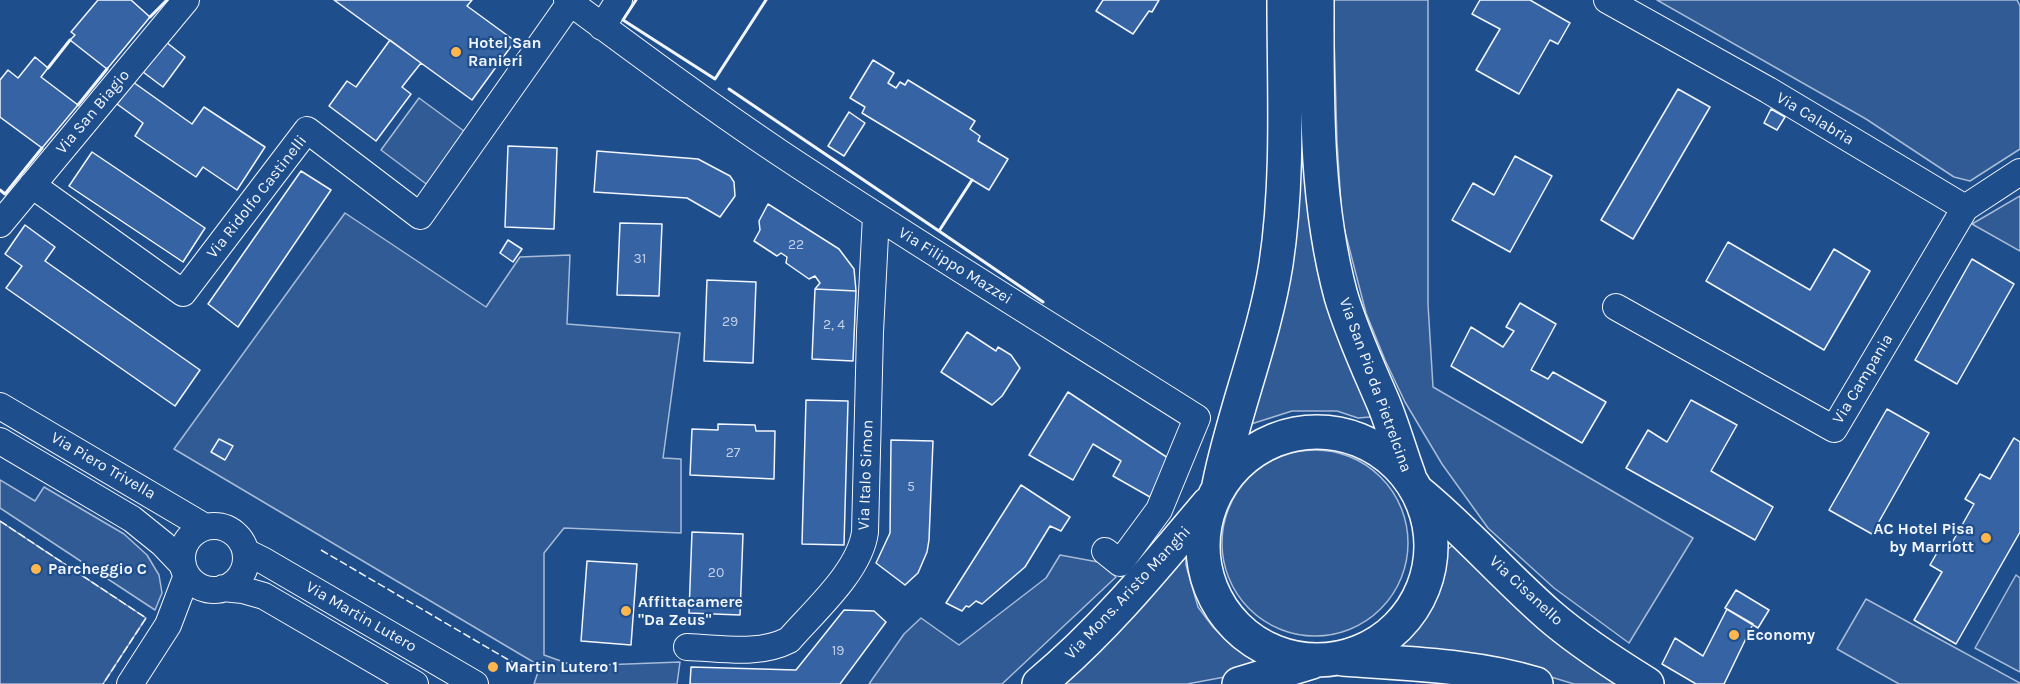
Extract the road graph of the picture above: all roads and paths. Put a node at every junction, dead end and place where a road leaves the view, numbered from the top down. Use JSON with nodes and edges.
{"nodes":[{"id":1,"x":186,"y":0,"type":"edge"},
{"id":2,"x":619,"y":0,"type":"edge"},
{"id":3,"x":1284,"y":0,"type":"edge"},
{"id":4,"x":1317,"y":0,"type":"edge"},
{"id":5,"x":1607,"y":0,"type":"edge"},
{"id":6,"x":568,"y":1,"type":"edge"},
{"id":7,"x":602,"y":27,"type":"junction"},
{"id":8,"x":2020,"y":172,"type":"edge"},
{"id":9,"x":32,"y":185,"type":"junction"},
{"id":10,"x":1965,"y":208,"type":"junction"},
{"id":11,"x":876,"y":216,"type":"junction"},
{"id":12,"x":0,"y":224,"type":"edge"},
{"id":13,"x":1616,"y":307,"type":"dead end"},
{"id":14,"x":0,"y":406,"type":"edge"},
{"id":15,"x":0,"y":441,"type":"edge"},
{"id":16,"x":1413,"y":486,"type":"junction"},
{"id":17,"x":1216,"y":494,"type":"junction"},
{"id":18,"x":205,"y":527,"type":"junction"},
{"id":19,"x":246,"y":552,"type":"junction"},
{"id":20,"x":1105,"y":552,"type":"dead end"},
{"id":21,"x":185,"y":569,"type":"junction"},
{"id":22,"x":219,"y":589,"type":"junction"},
{"id":23,"x":168,"y":625,"type":"junction"},
{"id":24,"x":687,"y":647,"type":"dead end"},
{"id":25,"x":1327,"y":659,"type":"junction"},
{"id":26,"x":130,"y":684,"type":"edge"},
{"id":27,"x":415,"y":684,"type":"edge"},
{"id":28,"x":475,"y":684,"type":"edge"},
{"id":29,"x":1039,"y":684,"type":"edge"},
{"id":30,"x":1239,"y":684,"type":"edge"},
{"id":31,"x":1536,"y":684,"type":"edge"},
{"id":32,"x":1647,"y":684,"type":"edge"}],
"edges":[{"from":1,"to":9,"type":"street","name":"Via San Biagio"},
{"from":2,"to":7,"type":"street"},
{"from":3,"to":17,"type":"main road"},
{"from":4,"to":16,"type":"main road","name":"Via San Pio da Pietrelcina"},
{"from":5,"to":10,"type":"street","name":"Via Calabria"},
{"from":6,"to":7,"type":"street","name":"Via Filippo Mazzei"},
{"from":6,"to":9,"type":"street","name":"Via Ridolfo Castinelli"},
{"from":7,"to":11,"type":"street","name":"Via Filippo Mazzei"},
{"from":8,"to":10,"type":"street"},
{"from":9,"to":12,"type":"street","name":"Via San Biagio"},
{"from":10,"to":13,"type":"street","name":"Via Campania"},
{"from":11,"to":20,"type":"street","name":"Via Filippo Mazzei"},
{"from":11,"to":24,"type":"street","name":"Via Italo Simon"},
{"from":14,"to":18,"type":"street","name":"Via Piero Trivella"},
{"from":15,"to":21,"type":"street","name":"Via Piero Trivella"},
{"from":16,"to":17,"type":"main road","name":"Via Mons. Aristo Manghi"},
{"from":16,"to":25,"type":"main road"},
{"from":16,"to":32,"type":"main road","name":"Via Cisanello"},
{"from":17,"to":25,"type":"main road"},
{"from":17,"to":29,"type":"main road","name":"Via Mons. Aristo Manghi"},
{"from":18,"to":19,"type":"street"},
{"from":18,"to":21,"type":"street"},
{"from":19,"to":22,"type":"street"},
{"from":19,"to":28,"type":"street","name":"Via Martin Lutero"},
{"from":21,"to":22,"type":"street"},
{"from":21,"to":23,"type":"street"},
{"from":22,"to":23,"type":"street"},
{"from":22,"to":27,"type":"street","name":"Via Martin Lutero"},
{"from":23,"to":26,"type":"street"},
{"from":25,"to":30,"type":"main road"},
{"from":25,"to":31,"type":"main road"}]}
